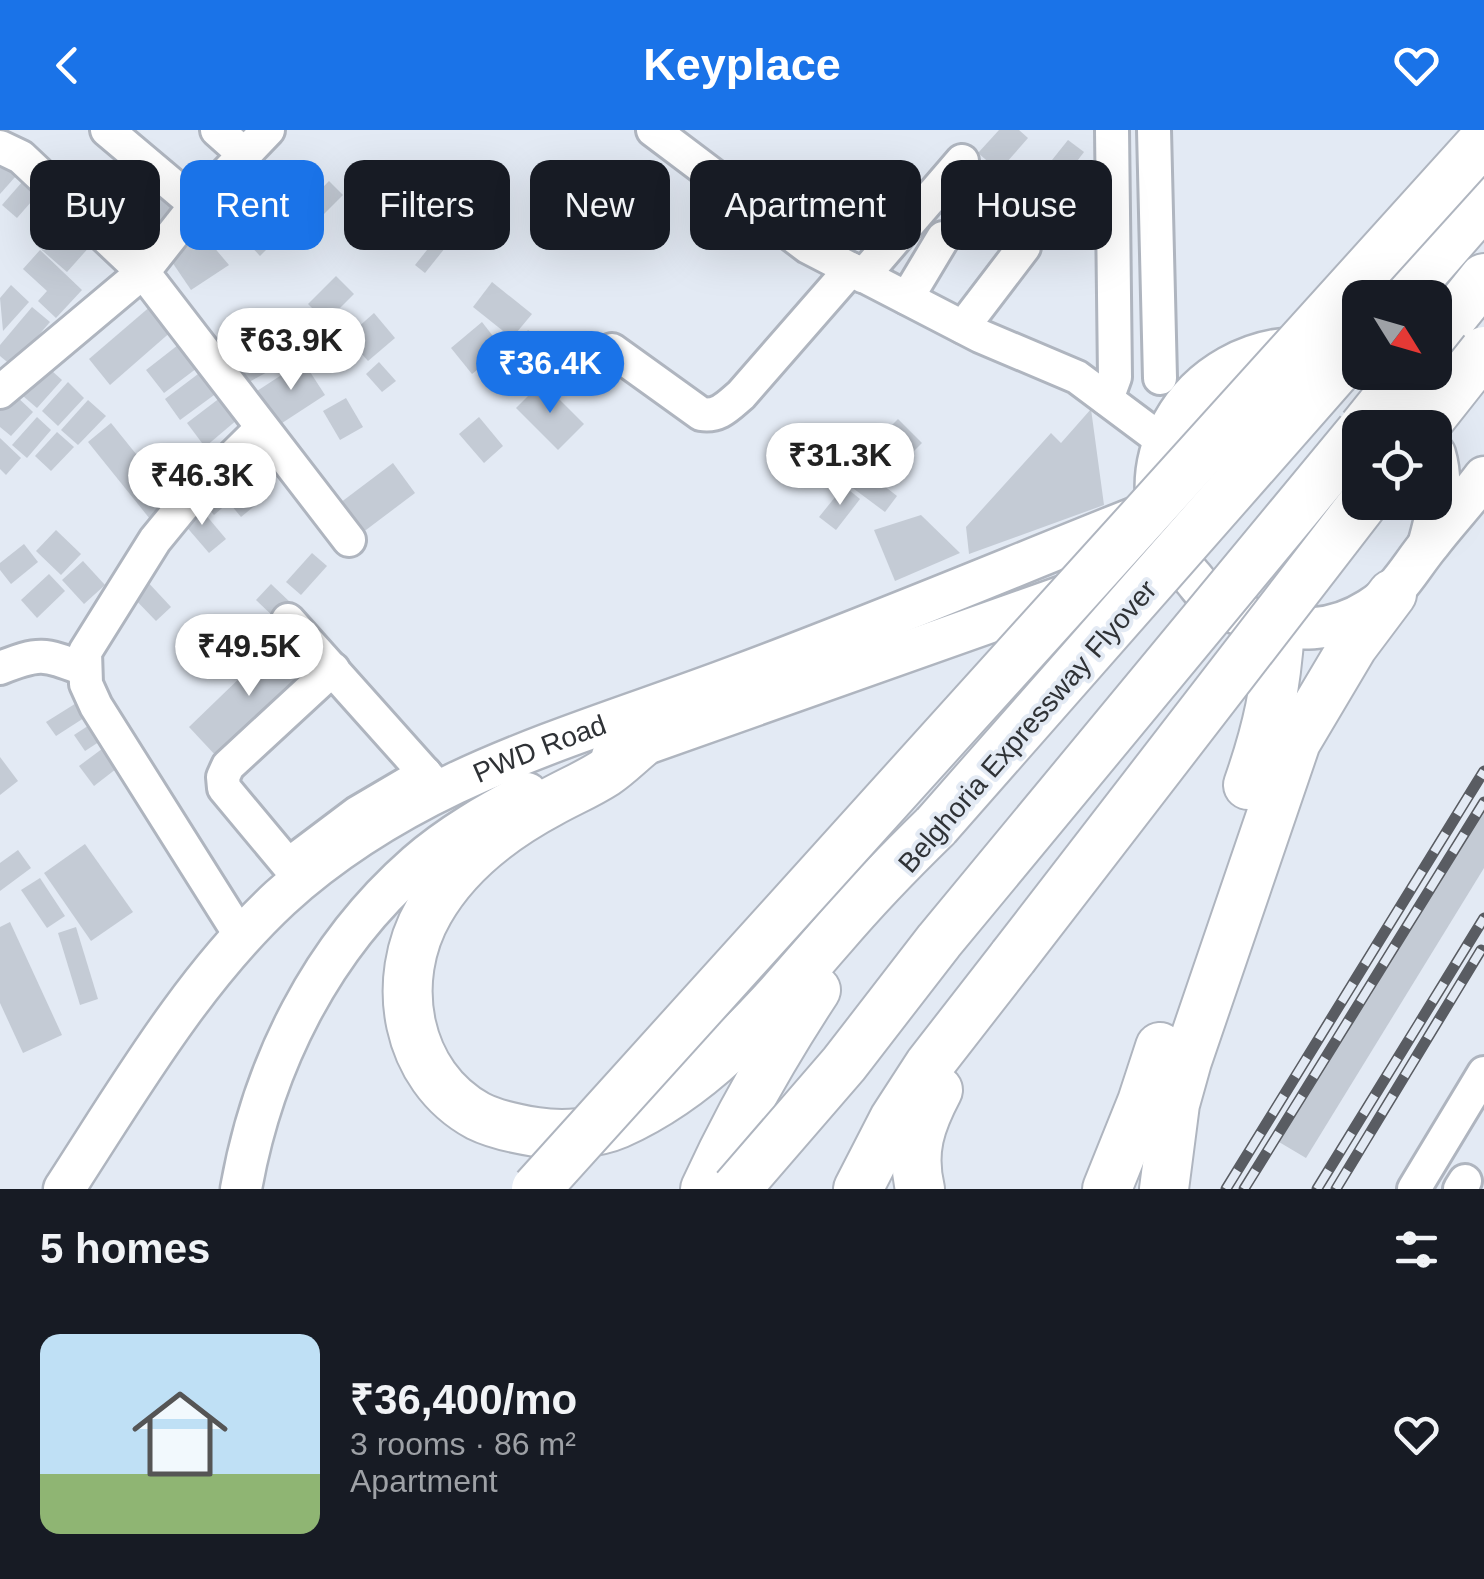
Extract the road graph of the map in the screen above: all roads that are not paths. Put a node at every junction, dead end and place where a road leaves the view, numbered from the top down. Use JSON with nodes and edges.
{"nodes":[{"id":1,"x":107,"y":130,"type":"edge"},
{"id":2,"x":217,"y":130,"type":"edge"},
{"id":3,"x":268,"y":130,"type":"edge"},
{"id":4,"x":652,"y":130,"type":"edge"},
{"id":5,"x":1112,"y":130,"type":"edge"},
{"id":6,"x":1154,"y":130,"type":"edge"},
{"id":7,"x":1484,"y":140,"type":"edge"},
{"id":8,"x":0,"y":147,"type":"edge"},
{"id":9,"x":244,"y":155,"type":"junction"},
{"id":10,"x":239,"y":160,"type":"edge"},
{"id":11,"x":941,"y":183,"type":"edge"},
{"id":12,"x":180,"y":192,"type":"edge"},
{"id":13,"x":1484,"y":203,"type":"edge"},
{"id":14,"x":180,"y":225,"type":"edge"},
{"id":15,"x":941,"y":241,"type":"edge"},
{"id":16,"x":1021,"y":250,"type":"edge"},
{"id":17,"x":143,"y":272,"type":"junction"},
{"id":18,"x":857,"y":272,"type":"junction"},
{"id":19,"x":1484,"y":278,"type":"edge"},
{"id":20,"x":1417,"y":280,"type":"edge"},
{"id":21,"x":907,"y":298,"type":"junction"},
{"id":22,"x":1452,"y":318,"type":"edge"},
{"id":23,"x":963,"y":327,"type":"junction"},
{"id":24,"x":612,"y":350,"type":"dead end"},
{"id":25,"x":1484,"y":351,"type":"edge"},
{"id":26,"x":1342,"y":354,"type":"edge"},
{"id":27,"x":1342,"y":364,"type":"edge"},
{"id":28,"x":1160,"y":378,"type":"junction"},
{"id":29,"x":1206,"y":380,"type":"junction"},
{"id":30,"x":1111,"y":388,"type":"junction"},
{"id":31,"x":1484,"y":388,"type":"edge"},
{"id":32,"x":0,"y":392,"type":"edge"},
{"id":33,"x":1408,"y":398,"type":"edge"},
{"id":34,"x":261,"y":429,"type":"junction"},
{"id":35,"x":1164,"y":442,"type":"junction"},
{"id":36,"x":1342,"y":454,"type":"edge"},
{"id":37,"x":1484,"y":477,"type":"edge"},
{"id":38,"x":1158,"y":508,"type":"junction"},
{"id":39,"x":1350,"y":520,"type":"edge"},
{"id":40,"x":1435,"y":520,"type":"edge"},
{"id":41,"x":349,"y":540,"type":"dead end"},
{"id":42,"x":1428,"y":546,"type":"junction"},
{"id":43,"x":1174,"y":557,"type":"junction"},
{"id":44,"x":1392,"y":594,"type":"junction"},
{"id":45,"x":288,"y":620,"type":"dead end"},
{"id":46,"x":1280,"y":629,"type":"junction"},
{"id":47,"x":0,"y":668,"type":"edge"},
{"id":48,"x":84,"y":669,"type":"junction"},
{"id":49,"x":334,"y":669,"type":"junction"},
{"id":50,"x":640,"y":744,"type":"junction"},
{"id":51,"x":432,"y":781,"type":"junction"},
{"id":52,"x":936,"y":826,"type":"junction"},
{"id":53,"x":288,"y":866,"type":"junction"},
{"id":54,"x":238,"y":930,"type":"junction"},
{"id":55,"x":1013,"y":956,"type":"junction"},
{"id":56,"x":1484,"y":1072,"type":"edge"},
{"id":57,"x":1142,"y":1102,"type":"junction"},
{"id":58,"x":64,"y":1189,"type":"edge"},
{"id":59,"x":241,"y":1189,"type":"edge"},
{"id":60,"x":536,"y":1189,"type":"edge"},
{"id":61,"x":705,"y":1189,"type":"edge"},
{"id":62,"x":736,"y":1189,"type":"edge"},
{"id":63,"x":858,"y":1189,"type":"edge"},
{"id":64,"x":920,"y":1189,"type":"edge"},
{"id":65,"x":1090,"y":1189,"type":"edge"},
{"id":66,"x":1107,"y":1189,"type":"edge"},
{"id":67,"x":1164,"y":1189,"type":"edge"},
{"id":68,"x":1414,"y":1189,"type":"edge"}],
"edges":[{"from":1,"to":12,"type":"street"},
{"from":2,"to":9,"type":"street"},
{"from":3,"to":9,"type":"street"},
{"from":4,"to":18,"type":"street"},
{"from":5,"to":30,"type":"street"},
{"from":6,"to":28,"type":"street"},
{"from":7,"to":60,"type":"highway","bridge":true},
{"from":8,"to":17,"type":"street"},
{"from":9,"to":10,"type":"street"},
{"from":11,"to":18,"type":"street"},
{"from":13,"to":20,"type":"highway"},
{"from":14,"to":17,"type":"street"},
{"from":15,"to":21,"type":"street"},
{"from":16,"to":23,"type":"street"},
{"from":17,"to":32,"type":"street"},
{"from":17,"to":34,"type":"street"},
{"from":18,"to":21,"type":"street"},
{"from":18,"to":24,"type":"street"},
{"from":19,"to":22,"type":"highway"},
{"from":21,"to":23,"type":"street"},
{"from":23,"to":30,"type":"street"},
{"from":25,"to":33,"type":"highway","bridge":true},
{"from":26,"to":29,"type":"main road"},
{"from":27,"to":52,"type":"highway","name":"Belghoria Expressway Flyover","bridge":true},
{"from":28,"to":29,"type":"street"},
{"from":28,"to":30,"type":"street"},
{"from":29,"to":35,"type":"main road"},
{"from":30,"to":35,"type":"street"},
{"from":31,"to":33,"type":"main road"},
{"from":34,"to":41,"type":"street"},
{"from":34,"to":48,"type":"street"},
{"from":35,"to":38,"type":"main road"},
{"from":36,"to":62,"type":"highway","bridge":true},
{"from":37,"to":42,"type":"main road"},
{"from":38,"to":43,"type":"main road"},
{"from":38,"to":51,"type":"main road","name":"PWD Road"},
{"from":39,"to":55,"type":"highway","bridge":true},
{"from":40,"to":42,"type":"main road"},
{"from":42,"to":44,"type":"main road"},
{"from":43,"to":46,"type":"main road"},
{"from":43,"to":50,"type":"main road","name":"PWD Road"},
{"from":44,"to":46,"type":"main road"},
{"from":44,"to":67,"type":"highway"},
{"from":45,"to":49,"type":"street"},
{"from":46,"to":57,"type":"highway"},
{"from":47,"to":48,"type":"street"},
{"from":48,"to":54,"type":"street"},
{"from":49,"to":51,"type":"street"},
{"from":49,"to":53,"type":"street"},
{"from":50,"to":52,"type":"highway"},
{"from":50,"to":59,"type":"main road","name":"PWD Road"},
{"from":51,"to":53,"type":"street"},
{"from":51,"to":54,"type":"main road","name":"PWD Road"},
{"from":52,"to":61,"type":"highway","name":"Belghoria Expressway Flyover"},
{"from":53,"to":54,"type":"street"},
{"from":54,"to":58,"type":"main road","name":"PWD Road"},
{"from":55,"to":63,"type":"highway"},
{"from":55,"to":64,"type":"highway"},
{"from":56,"to":68,"type":"street"},
{"from":57,"to":65,"type":"highway"},
{"from":57,"to":66,"type":"highway"}]}
